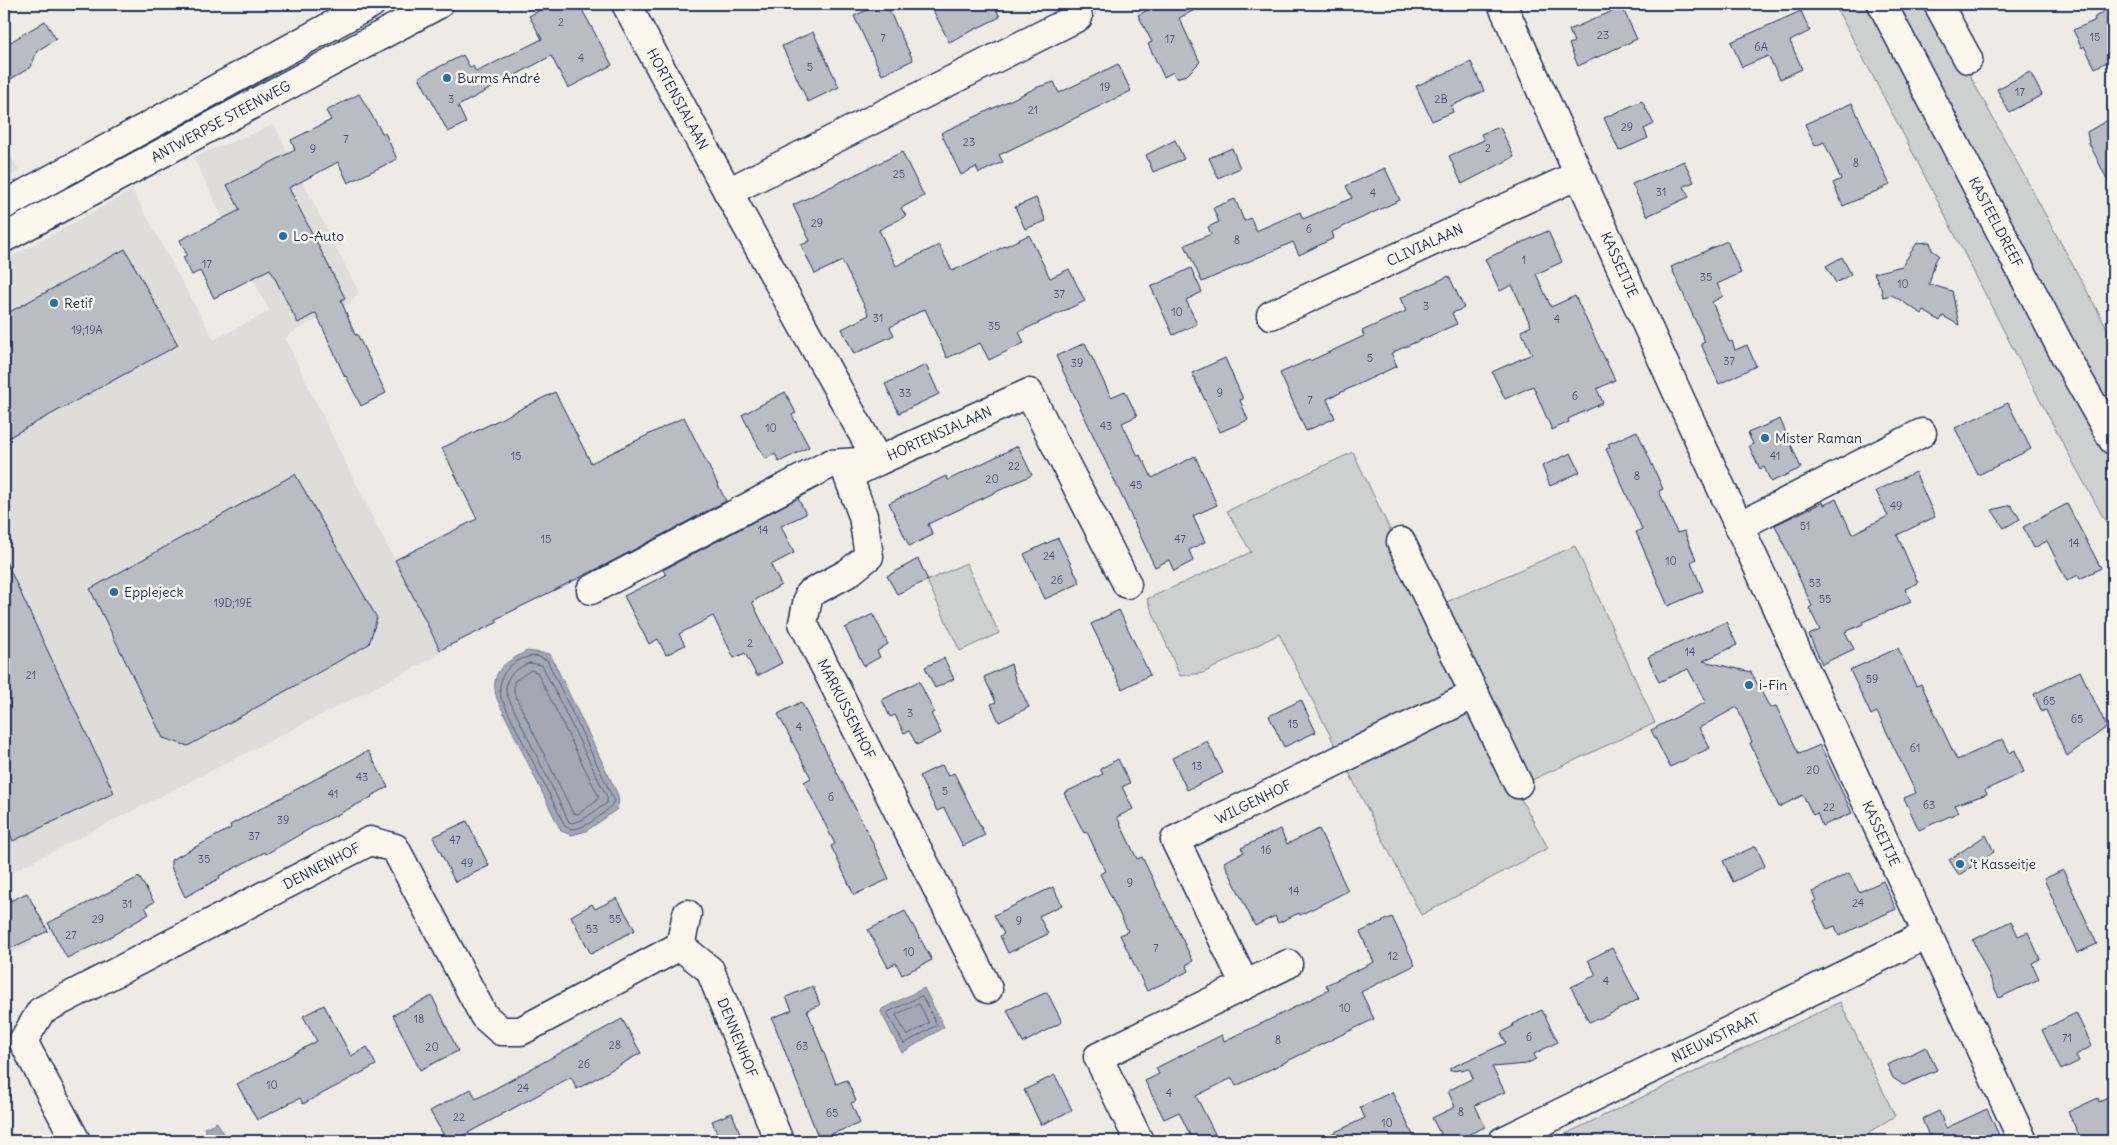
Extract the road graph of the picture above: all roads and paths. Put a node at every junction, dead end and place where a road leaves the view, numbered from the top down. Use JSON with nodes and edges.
{"nodes":[{"id":1,"x":371,"y":4,"type":"edge"},
{"id":2,"x":439,"y":4,"type":"edge"},
{"id":3,"x":626,"y":4,"type":"edge"},
{"id":4,"x":1502,"y":4,"type":"edge"},
{"id":5,"x":1882,"y":4,"type":"edge"},
{"id":6,"x":1938,"y":4,"type":"edge"},
{"id":7,"x":1078,"y":16,"type":"dead end"},
{"id":8,"x":1968,"y":59,"type":"dead end"},
{"id":9,"x":1578,"y":174,"type":"junction"},
{"id":10,"x":728,"y":192,"type":"junction"},
{"id":11,"x":4,"y":205,"type":"edge"},
{"id":12,"x":4,"y":238,"type":"edge"},
{"id":13,"x":1271,"y":315,"type":"dead end"},
{"id":14,"x":1922,"y":433,"type":"dead end"},
{"id":15,"x":2113,"y":440,"type":"edge"},
{"id":16,"x":878,"y":461,"type":"junction"},
{"id":17,"x":1739,"y":526,"type":"junction"},
{"id":18,"x":1401,"y":542,"type":"dead end"},
{"id":19,"x":1127,"y":584,"type":"dead end"},
{"id":20,"x":591,"y":590,"type":"dead end"},
{"id":21,"x":1475,"y":694,"type":"junction"},
{"id":22,"x":1518,"y":784,"type":"dead end"},
{"id":23,"x":687,"y":914,"type":"dead end"},
{"id":24,"x":1928,"y":934,"type":"junction"},
{"id":25,"x":680,"y":946,"type":"junction"},
{"id":26,"x":1288,"y":964,"type":"dead end"},
{"id":27,"x":1244,"y":985,"type":"junction"},
{"id":28,"x":988,"y":989,"type":"dead end"},
{"id":29,"x":76,"y":1141,"type":"edge"},
{"id":30,"x":779,"y":1141,"type":"edge"},
{"id":31,"x":1139,"y":1141,"type":"edge"},
{"id":32,"x":1503,"y":1141,"type":"edge"},
{"id":33,"x":2023,"y":1141,"type":"edge"}],
"edges":[{"from":1,"to":11,"type":"street"},
{"from":2,"to":12,"type":"street","name":"ANTWERPSE STEENWEG"},
{"from":3,"to":10,"type":"street","name":"HORTENSIALAAN"},
{"from":4,"to":9,"type":"street","name":"KASSEITJE"},
{"from":5,"to":15,"type":"street","name":"KASTEELDREEF"},
{"from":6,"to":8,"type":"street"},
{"from":7,"to":10,"type":"street"},
{"from":9,"to":13,"type":"street","name":"CLIVIALAAN"},
{"from":9,"to":17,"type":"street","name":"KASSEITJE"},
{"from":10,"to":16,"type":"street","name":"HORTENSIALAAN"},
{"from":14,"to":17,"type":"street"},
{"from":16,"to":19,"type":"street","name":"HORTENSIALAAN"},
{"from":16,"to":20,"type":"street"},
{"from":16,"to":28,"type":"street","name":"MARKUSSENHOF"},
{"from":17,"to":24,"type":"street","name":"KASSEITJE"},
{"from":18,"to":21,"type":"street"},
{"from":21,"to":22,"type":"street"},
{"from":21,"to":27,"type":"street","name":"WILGENHOF"},
{"from":23,"to":25,"type":"street"},
{"from":24,"to":32,"type":"street","name":"NIEUWSTRAAT"},
{"from":24,"to":33,"type":"street","name":"KASSEITJE"},
{"from":25,"to":29,"type":"street","name":"DENNENHOF"},
{"from":25,"to":30,"type":"street","name":"DENNENHOF"},
{"from":26,"to":27,"type":"street"},
{"from":27,"to":31,"type":"street"}]}
